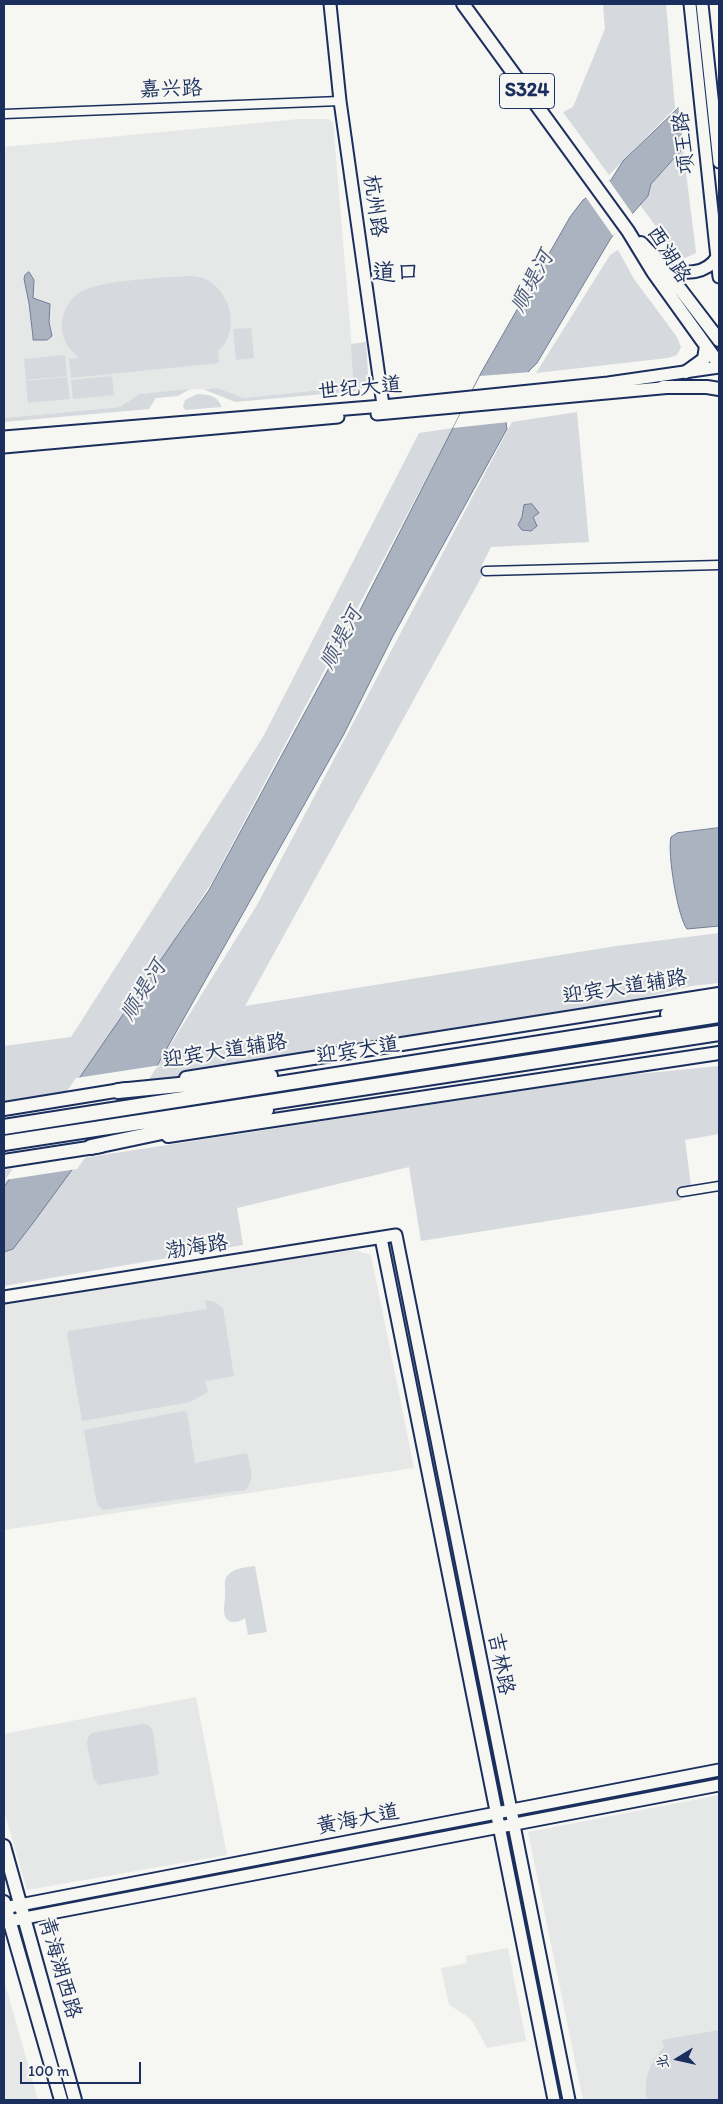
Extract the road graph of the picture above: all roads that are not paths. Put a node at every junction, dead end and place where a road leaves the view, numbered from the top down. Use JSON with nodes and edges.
{"nodes":[{"id":1,"x":330,"y":4,"type":"edge"},
{"id":2,"x":463,"y":4,"type":"edge"},
{"id":3,"x":690,"y":4,"type":"edge"},
{"id":4,"x":702,"y":4,"type":"edge"},
{"id":5,"x":340,"y":101,"type":"junction"},
{"id":6,"x":4,"y":114,"type":"edge"},
{"id":7,"x":719,"y":162,"type":"edge"},
{"id":8,"x":628,"y":230,"type":"junction"},
{"id":9,"x":717,"y":257,"type":"junction"},
{"id":10,"x":667,"y":272,"type":"junction"},
{"id":11,"x":719,"y":278,"type":"edge"},
{"id":12,"x":719,"y":340,"type":"edge"},
{"id":13,"x":706,"y":346,"type":"junction"},
{"id":14,"x":719,"y":366,"type":"edge"},
{"id":15,"x":686,"y":372,"type":"junction"},
{"id":16,"x":719,"y":382,"type":"edge"},
{"id":17,"x":663,"y":388,"type":"junction"},
{"id":18,"x":719,"y":389,"type":"edge"},
{"id":19,"x":524,"y":396,"type":"junction"},
{"id":20,"x":384,"y":410,"type":"junction"},
{"id":21,"x":4,"y":437,"type":"edge"},
{"id":22,"x":4,"y":446,"type":"edge"},
{"id":23,"x":719,"y":565,"type":"edge"},
{"id":24,"x":486,"y":571,"type":"dead end"},
{"id":25,"x":719,"y":994,"type":"edge"},
{"id":26,"x":719,"y":1004,"type":"edge"},
{"id":27,"x":719,"y":1015,"type":"edge"},
{"id":28,"x":719,"y":1033,"type":"edge"},
{"id":29,"x":719,"y":1042,"type":"edge"},
{"id":30,"x":524,"y":1045,"type":"junction"},
{"id":31,"x":719,"y":1053,"type":"edge"},
{"id":32,"x":498,"y":1066,"type":"junction"},
{"id":33,"x":478,"y":1069,"type":"junction"},
{"id":34,"x":358,"y":1071,"type":"junction"},
{"id":35,"x":152,"y":1086,"type":"junction"},
{"id":36,"x":118,"y":1091,"type":"joint"},
{"id":37,"x":4,"y":1109,"type":"edge"},
{"id":38,"x":4,"y":1127,"type":"edge"},
{"id":39,"x":4,"y":1143,"type":"edge"},
{"id":40,"x":91,"y":1147,"type":"junction"},
{"id":41,"x":4,"y":1161,"type":"edge"},
{"id":42,"x":719,"y":1186,"type":"edge"},
{"id":43,"x":682,"y":1192,"type":"dead end"},
{"id":44,"x":396,"y":1235,"type":"joint"},
{"id":45,"x":381,"y":1238,"type":"junction"},
{"id":46,"x":4,"y":1297,"type":"edge"},
{"id":47,"x":719,"y":1770,"type":"edge"},
{"id":48,"x":719,"y":1785,"type":"edge"},
{"id":49,"x":510,"y":1810,"type":"junction"},
{"id":50,"x":497,"y":1812,"type":"junction"},
{"id":51,"x":512,"y":1824,"type":"junction"},
{"id":52,"x":499,"y":1826,"type":"junction"},
{"id":53,"x":4,"y":1846,"type":"edge"},
{"id":54,"x":4,"y":1906,"type":"edge"},
{"id":55,"x":23,"y":1911,"type":"junction"},
{"id":56,"x":7,"y":1922,"type":"edge"},
{"id":57,"x":61,"y":2100,"type":"edge"},
{"id":58,"x":75,"y":2100,"type":"edge"},
{"id":59,"x":554,"y":2100,"type":"edge"},
{"id":60,"x":569,"y":2100,"type":"edge"}],
"edges":[{"from":1,"to":5,"type":"street","name":"杭州路"},
{"from":2,"to":8,"type":"main road","number":"S324"},
{"from":3,"to":9,"type":"street","name":"项王路"},
{"from":4,"to":7,"type":"street","name":"项王路"},
{"from":5,"to":6,"type":"street","name":"嘉兴路"},
{"from":5,"to":20,"type":"street","name":"杭州路"},
{"from":8,"to":10,"type":"main road","name":"西湖路"},
{"from":8,"to":13,"type":"main road","name":"西湖路"},
{"from":9,"to":10,"type":"street"},
{"from":9,"to":11,"type":"street","name":"项王路"},
{"from":10,"to":12,"type":"main road","name":"西湖路"},
{"from":13,"to":14,"type":"main road","name":"西湖路"},
{"from":13,"to":15,"type":"main road"},
{"from":14,"to":15,"type":"street","name":"世纪大道"},
{"from":15,"to":19,"type":"street","name":"世纪大道"},
{"from":16,"to":17,"type":"street","name":"世纪大道"},
{"from":17,"to":18,"type":"main road"},
{"from":17,"to":19,"type":"street","name":"世纪大道"},
{"from":19,"to":20,"type":"street","name":"世纪大道"},
{"from":20,"to":21,"type":"street","name":"世纪大道"},
{"from":20,"to":22,"type":"street","name":"世纪大道"},
{"from":23,"to":24,"type":"street"},
{"from":25,"to":35,"type":"main road","name":"迎宾大道辅路"},
{"from":26,"to":30,"type":"highway"},
{"from":27,"to":30,"type":"highway","name":"迎宾大道"},
{"from":28,"to":32,"type":"highway","name":"迎宾大道"},
{"from":29,"to":32,"type":"highway"},
{"from":30,"to":34,"type":"highway","name":"迎宾大道"},
{"from":31,"to":40,"type":"main road"},
{"from":32,"to":33,"type":"highway","name":"迎宾大道"},
{"from":33,"to":39,"type":"highway","name":"迎宾大道"},
{"from":33,"to":40,"type":"highway"},
{"from":34,"to":35,"type":"highway"},
{"from":34,"to":38,"type":"highway","name":"迎宾大道"},
{"from":35,"to":36,"type":"highway"},
{"from":36,"to":37,"type":"main road"},
{"from":40,"to":41,"type":"main road"},
{"from":42,"to":43,"type":"street"},
{"from":44,"to":45,"type":"street","name":"渤海路"},
{"from":44,"to":49,"type":"street","name":"吉林路"},
{"from":45,"to":46,"type":"street","name":"渤海路"},
{"from":45,"to":50,"type":"street","name":"吉林路"},
{"from":47,"to":49,"type":"street","name":"黄海大道"},
{"from":48,"to":51,"type":"street","name":"黄海大道"},
{"from":49,"to":50,"type":"street","name":"黄海大道"},
{"from":49,"to":51,"type":"street","name":"吉林路"},
{"from":50,"to":52,"type":"street","name":"吉林路"},
{"from":50,"to":55,"type":"street","name":"黄海大道"},
{"from":51,"to":52,"type":"street","name":"黄海大道"},
{"from":51,"to":60,"type":"street","name":"吉林路"},
{"from":52,"to":55,"type":"street","name":"黄海大道"},
{"from":52,"to":59,"type":"street","name":"吉林路"},
{"from":53,"to":55,"type":"main road","name":"青海湖西路"},
{"from":54,"to":55,"type":"street","name":"黄海大道"},
{"from":54,"to":56,"type":"main road","name":"青海湖西路"},
{"from":55,"to":56,"type":"street","name":"黄海大道"},
{"from":55,"to":58,"type":"main road","name":"青海湖西路"},
{"from":56,"to":57,"type":"main road","name":"青海湖西路"}]}
